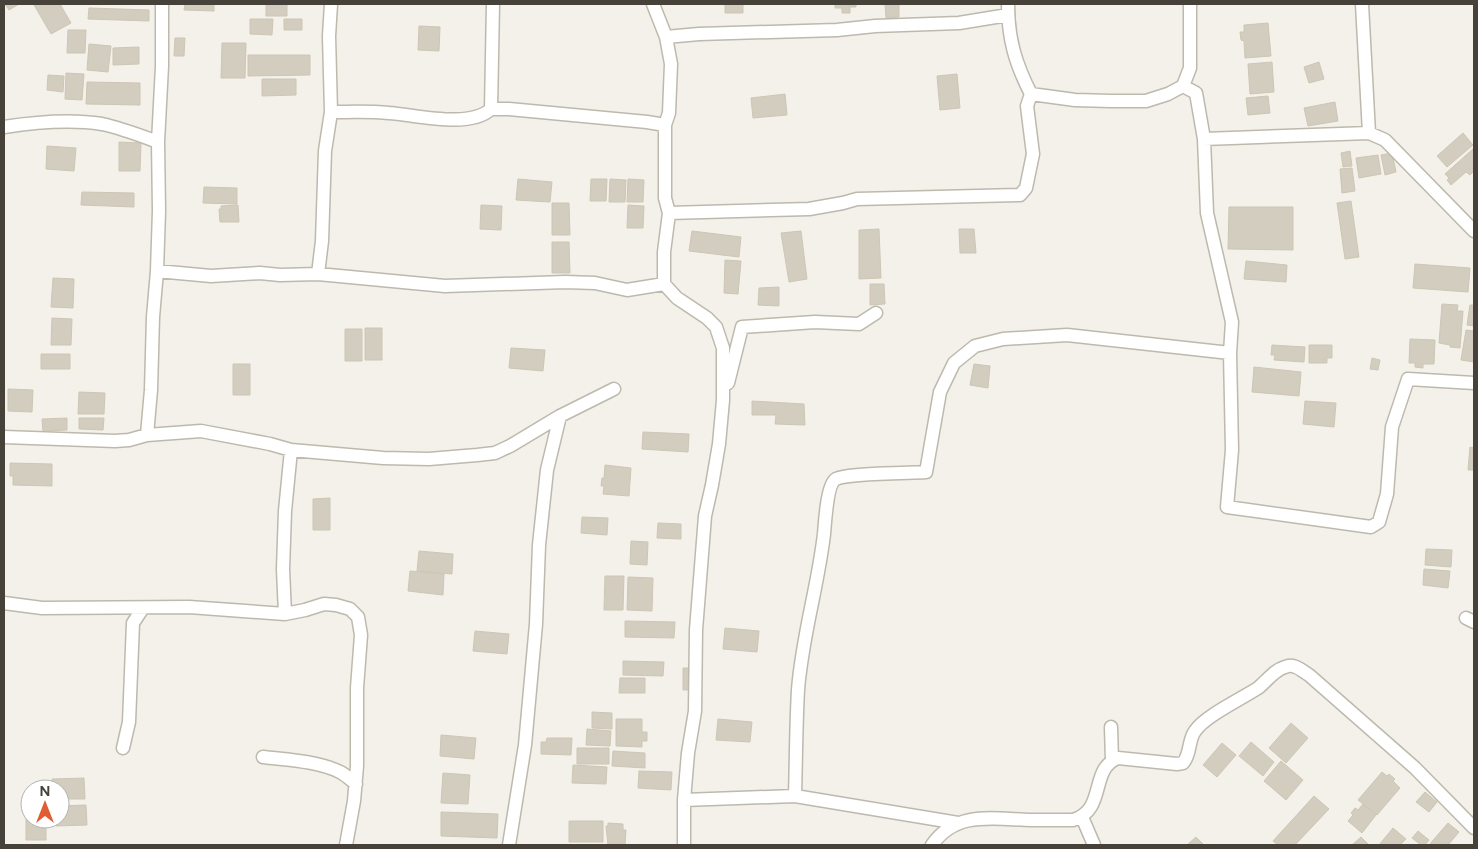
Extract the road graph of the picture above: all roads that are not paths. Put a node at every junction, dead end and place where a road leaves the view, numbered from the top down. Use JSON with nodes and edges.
{"nodes":[{"id":1,"x":162,"y":4,"type":"edge"},
{"id":2,"x":331,"y":4,"type":"edge"},
{"id":3,"x":493,"y":4,"type":"edge"},
{"id":4,"x":653,"y":4,"type":"edge"},
{"id":5,"x":1190,"y":4,"type":"edge"},
{"id":6,"x":1362,"y":4,"type":"edge"},
{"id":7,"x":1008,"y":10,"type":"edge"},
{"id":8,"x":666,"y":37,"type":"junction"},
{"id":9,"x":1183,"y":86,"type":"junction"},
{"id":10,"x":1031,"y":94,"type":"junction"},
{"id":11,"x":491,"y":109,"type":"junction"},
{"id":12,"x":331,"y":112,"type":"junction"},
{"id":13,"x":664,"y":125,"type":"junction"},
{"id":14,"x":4,"y":127,"type":"edge"},
{"id":15,"x":1369,"y":133,"type":"junction"},
{"id":16,"x":1204,"y":139,"type":"junction"},
{"id":17,"x":158,"y":142,"type":"junction"},
{"id":18,"x":669,"y":212,"type":"junction"},
{"id":19,"x":1474,"y":231,"type":"edge"},
{"id":20,"x":157,"y":271,"type":"junction"},
{"id":21,"x":318,"y":274,"type":"junction"},
{"id":22,"x":664,"y":284,"type":"junction"},
{"id":23,"x":876,"y":312,"type":"dead end"},
{"id":24,"x":1230,"y":353,"type":"junction"},
{"id":25,"x":1474,"y":383,"type":"edge"},
{"id":26,"x":614,"y":389,"type":"dead end"},
{"id":27,"x":723,"y":400,"type":"junction"},
{"id":28,"x":560,"y":416,"type":"junction"},
{"id":29,"x":147,"y":435,"type":"junction"},
{"id":30,"x":4,"y":437,"type":"edge"},
{"id":31,"x":291,"y":450,"type":"junction"},
{"id":32,"x":4,"y":602,"type":"edge"},
{"id":33,"x":120,"y":607,"type":"junction"},
{"id":34,"x":143,"y":608,"type":"junction"},
{"id":35,"x":285,"y":614,"type":"junction"},
{"id":36,"x":133,"y":623,"type":"junction"},
{"id":37,"x":1111,"y":727,"type":"dead end"},
{"id":38,"x":123,"y":748,"type":"dead end"},
{"id":39,"x":263,"y":757,"type":"dead end"},
{"id":40,"x":1112,"y":760,"type":"junction"},
{"id":41,"x":357,"y":766,"type":"junction"},
{"id":42,"x":342,"y":773,"type":"junction"},
{"id":43,"x":356,"y":784,"type":"junction"},
{"id":44,"x":795,"y":796,"type":"junction"},
{"id":45,"x":684,"y":800,"type":"junction"},
{"id":46,"x":1082,"y":817,"type":"junction"},
{"id":47,"x":958,"y":824,"type":"junction"},
{"id":48,"x":1474,"y":828,"type":"edge"},
{"id":49,"x":346,"y":845,"type":"edge"},
{"id":50,"x":509,"y":845,"type":"edge"},
{"id":51,"x":684,"y":845,"type":"edge"},
{"id":52,"x":932,"y":845,"type":"edge"},
{"id":53,"x":1094,"y":845,"type":"edge"}],
"edges":[{"from":1,"to":17,"type":"street"},
{"from":2,"to":12,"type":"street"},
{"from":3,"to":11,"type":"street"},
{"from":4,"to":8,"type":"street"},
{"from":5,"to":9,"type":"street"},
{"from":6,"to":15,"type":"street"},
{"from":7,"to":8,"type":"street"},
{"from":7,"to":10,"type":"street"},
{"from":8,"to":13,"type":"street"},
{"from":9,"to":10,"type":"street"},
{"from":9,"to":16,"type":"street"},
{"from":10,"to":18,"type":"street"},
{"from":11,"to":12,"type":"street"},
{"from":11,"to":13,"type":"street"},
{"from":12,"to":21,"type":"street"},
{"from":13,"to":18,"type":"street"},
{"from":14,"to":17,"type":"street"},
{"from":15,"to":16,"type":"street"},
{"from":15,"to":19,"type":"street"},
{"from":16,"to":24,"type":"street"},
{"from":17,"to":20,"type":"street"},
{"from":18,"to":22,"type":"street"},
{"from":20,"to":21,"type":"street"},
{"from":20,"to":29,"type":"street"},
{"from":21,"to":22,"type":"street"},
{"from":22,"to":27,"type":"street"},
{"from":23,"to":27,"type":"street"},
{"from":24,"to":25,"type":"street"},
{"from":24,"to":44,"type":"street"},
{"from":26,"to":28,"type":"street"},
{"from":27,"to":45,"type":"street"},
{"from":28,"to":31,"type":"street"},
{"from":28,"to":50,"type":"street"},
{"from":29,"to":30,"type":"street"},
{"from":29,"to":31,"type":"street"},
{"from":31,"to":35,"type":"street"},
{"from":32,"to":33,"type":"street"},
{"from":33,"to":34,"type":"street"},
{"from":33,"to":36,"type":"street"},
{"from":34,"to":35,"type":"street"},
{"from":34,"to":36,"type":"street"},
{"from":35,"to":41,"type":"street"},
{"from":36,"to":38,"type":"street"},
{"from":37,"to":40,"type":"street"},
{"from":39,"to":42,"type":"street"},
{"from":40,"to":46,"type":"street"},
{"from":40,"to":48,"type":"street"},
{"from":41,"to":42,"type":"street"},
{"from":41,"to":43,"type":"street"},
{"from":42,"to":43,"type":"street"},
{"from":43,"to":49,"type":"street"},
{"from":44,"to":45,"type":"street"},
{"from":44,"to":47,"type":"street"},
{"from":45,"to":51,"type":"street"},
{"from":46,"to":47,"type":"street"},
{"from":46,"to":53,"type":"street"},
{"from":47,"to":52,"type":"street"}]}
